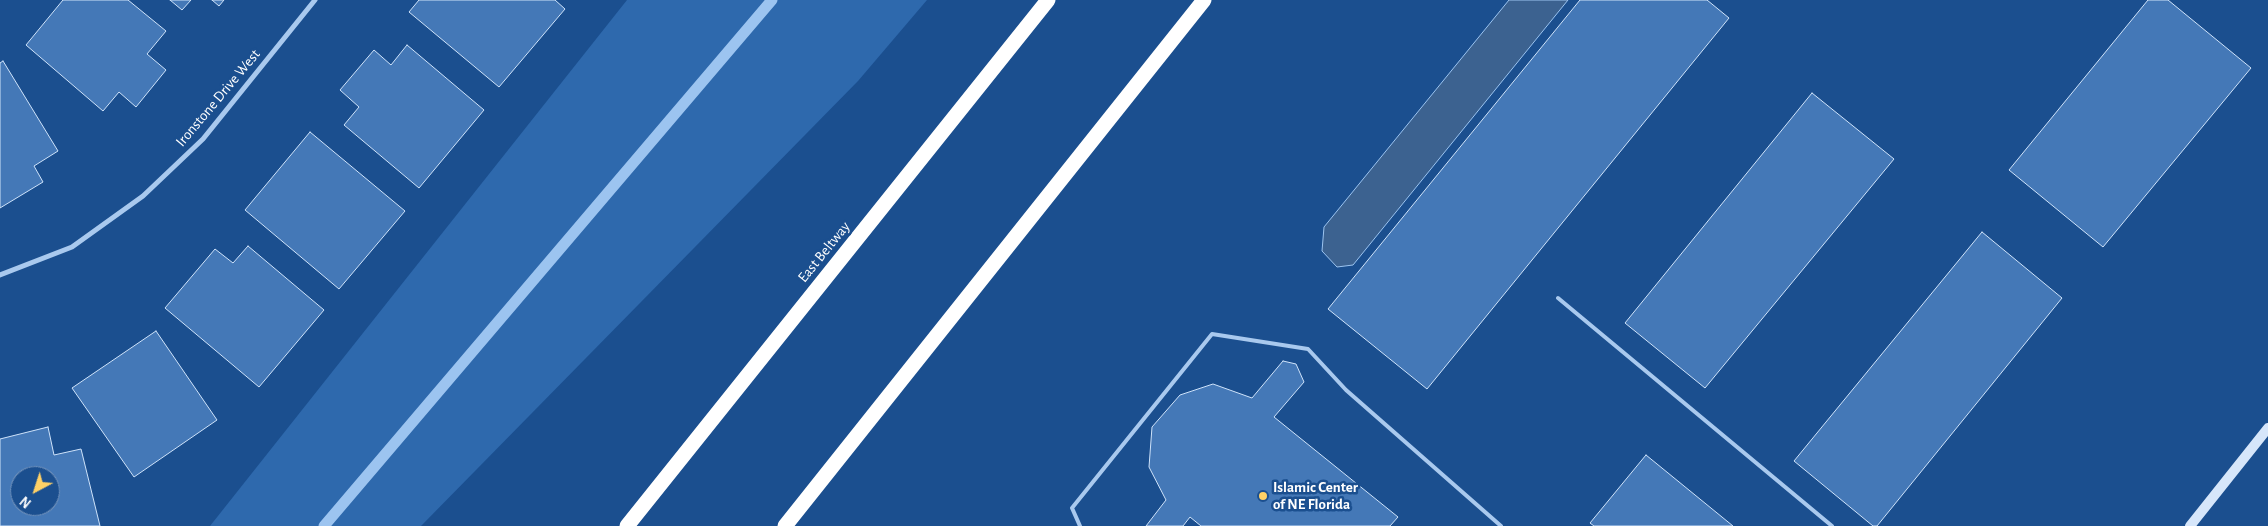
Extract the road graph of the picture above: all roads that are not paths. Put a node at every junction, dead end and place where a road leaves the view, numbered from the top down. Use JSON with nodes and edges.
{"nodes":[{"id":1,"x":315,"y":0,"type":"edge"},
{"id":2,"x":1048,"y":0,"type":"edge"},
{"id":3,"x":1204,"y":0,"type":"edge"},
{"id":4,"x":0,"y":275,"type":"edge"},
{"id":5,"x":1558,"y":298,"type":"dead end"},
{"id":6,"x":2268,"y":428,"type":"edge"},
{"id":7,"x":627,"y":526,"type":"edge"},
{"id":8,"x":785,"y":526,"type":"edge"},
{"id":9,"x":1080,"y":526,"type":"edge"},
{"id":10,"x":1501,"y":526,"type":"edge"},
{"id":11,"x":1832,"y":526,"type":"edge"},
{"id":12,"x":2190,"y":526,"type":"edge"}],
"edges":[{"from":1,"to":4,"type":"street","name":"Ironstone Drive West"},
{"from":2,"to":7,"type":"highway","name":"East Beltway"},
{"from":3,"to":8,"type":"highway"},
{"from":5,"to":11,"type":"lane"},
{"from":6,"to":12,"type":"main road"},
{"from":9,"to":10,"type":"lane"}]}
